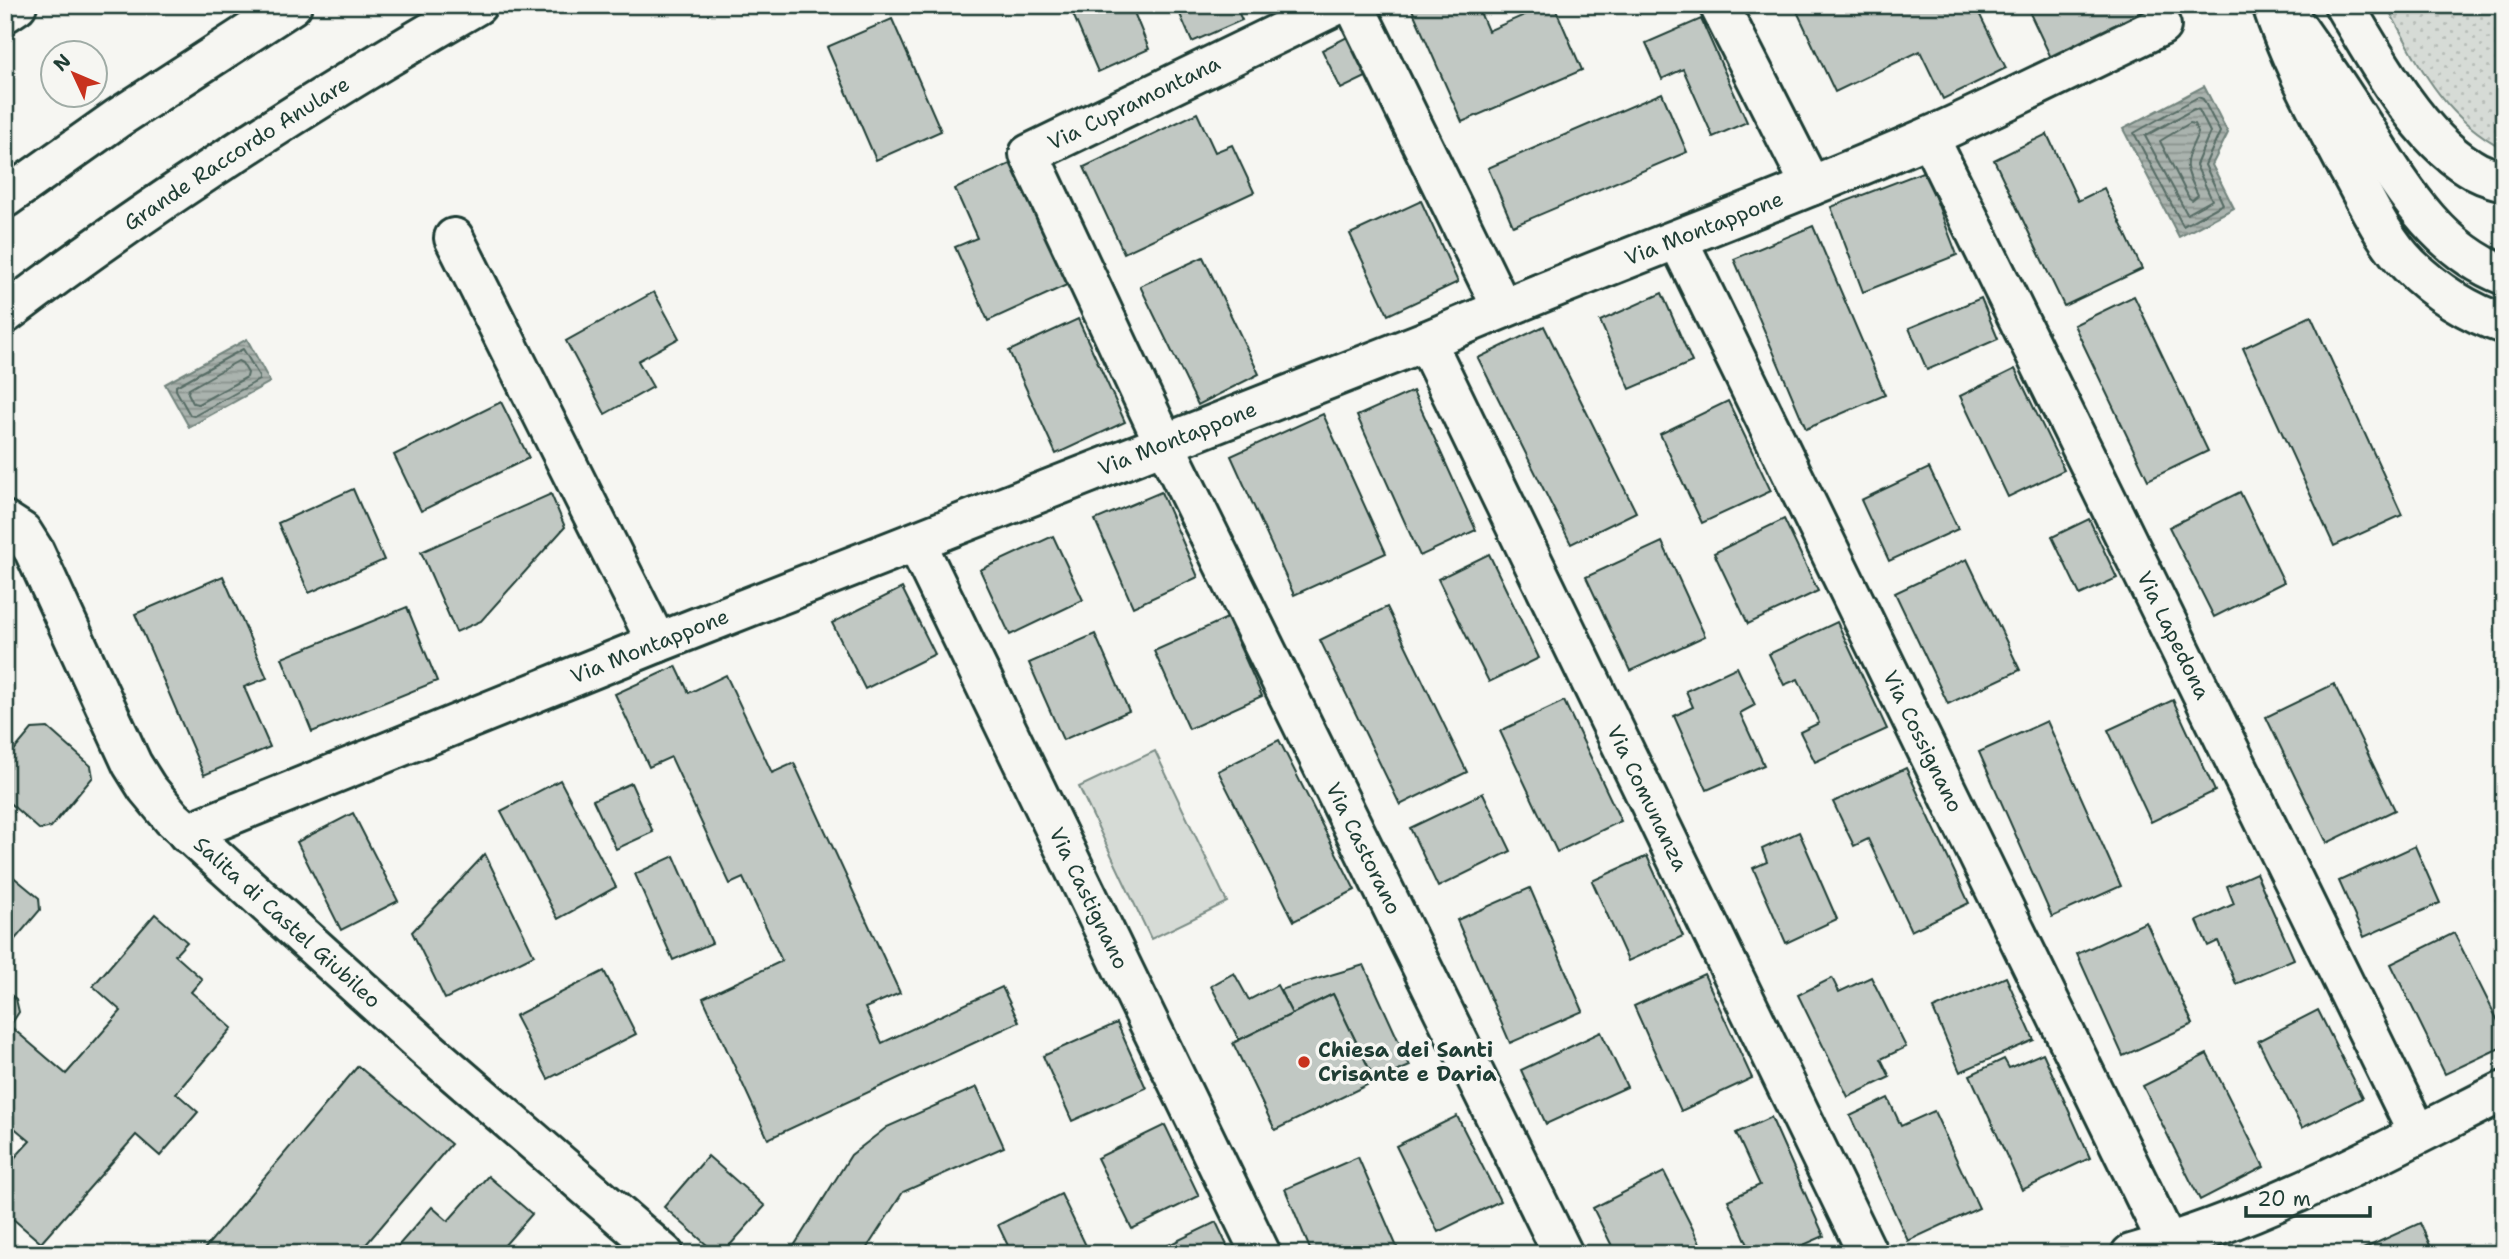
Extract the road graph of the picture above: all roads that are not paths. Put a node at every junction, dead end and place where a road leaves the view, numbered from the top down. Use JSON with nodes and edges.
{"nodes":[{"id":1,"x":17,"y":5,"type":"edge"},
{"id":2,"x":292,"y":5,"type":"edge"},
{"id":3,"x":477,"y":5,"type":"edge"},
{"id":4,"x":1337,"y":5,"type":"edge"},
{"id":5,"x":1354,"y":5,"type":"edge"},
{"id":6,"x":1719,"y":5,"type":"edge"},
{"id":7,"x":2272,"y":5,"type":"edge"},
{"id":8,"x":2280,"y":5,"type":"edge"},
{"id":9,"x":2344,"y":5,"type":"edge"},
{"id":10,"x":5,"y":13,"type":"edge"},
{"id":11,"x":2161,"y":26,"type":"dead end"},
{"id":12,"x":1928,"y":137,"type":"junction"},
{"id":13,"x":2504,"y":181,"type":"edge"},
{"id":14,"x":1811,"y":186,"type":"junction"},
{"id":15,"x":5,"y":198,"type":"edge"},
{"id":16,"x":454,"y":238,"type":"dead end"},
{"id":17,"x":1678,"y":240,"type":"junction"},
{"id":18,"x":2504,"y":275,"type":"edge"},
{"id":19,"x":1502,"y":308,"type":"junction"},
{"id":20,"x":5,"y":314,"type":"edge"},
{"id":21,"x":2504,"y":324,"type":"edge"},
{"id":22,"x":1426,"y":341,"type":"junction"},
{"id":23,"x":1164,"y":443,"type":"junction"},
{"id":24,"x":8,"y":522,"type":"edge"},
{"id":25,"x":916,"y":542,"type":"junction"},
{"id":26,"x":657,"y":643,"type":"junction"},
{"id":27,"x":187,"y":832,"type":"junction"},
{"id":28,"x":2504,"y":1091,"type":"edge"},
{"id":29,"x":2418,"y":1134,"type":"junction"},
{"id":30,"x":2168,"y":1244,"type":"junction"},
{"id":31,"x":664,"y":1254,"type":"edge"},
{"id":32,"x":1261,"y":1254,"type":"edge"},
{"id":33,"x":1563,"y":1254,"type":"edge"},
{"id":34,"x":1868,"y":1254,"type":"edge"},
{"id":35,"x":2131,"y":1254,"type":"edge"}],
"edges":[{"from":1,"to":10,"type":"main road"},
{"from":2,"to":15,"type":"main road"},
{"from":3,"to":20,"type":"main road","name":"Grande Raccordo Anulare"},
{"from":4,"to":23,"type":"main road","name":"Via Cupramontana"},
{"from":5,"to":19,"type":"main road"},
{"from":6,"to":14,"type":"main road"},
{"from":7,"to":21,"type":"main road"},
{"from":8,"to":18,"type":"main road"},
{"from":9,"to":13,"type":"main road"},
{"from":11,"to":12,"type":"main road","name":"Via Montappone"},
{"from":12,"to":14,"type":"main road","name":"Via Montappone"},
{"from":12,"to":29,"type":"main road","name":"Via Lapedona"},
{"from":14,"to":17,"type":"main road","name":"Via Montappone"},
{"from":16,"to":26,"type":"main road"},
{"from":17,"to":19,"type":"main road","name":"Via Montappone"},
{"from":17,"to":30,"type":"main road","name":"Via Cossignano"},
{"from":19,"to":22,"type":"main road","name":"Via Montappone"},
{"from":22,"to":23,"type":"main road","name":"Via Montappone"},
{"from":22,"to":34,"type":"main road","name":"Via Comunanza"},
{"from":23,"to":25,"type":"main road","name":"Via Montappone"},
{"from":23,"to":33,"type":"main road","name":"Via Castorano"},
{"from":24,"to":27,"type":"main road","name":"Salita di Castel Giubileo"},
{"from":25,"to":26,"type":"main road","name":"Via Montappone"},
{"from":25,"to":32,"type":"main road","name":"Via Castignano"},
{"from":26,"to":27,"type":"main road","name":"Via Montappone"},
{"from":27,"to":31,"type":"main road","name":"Salita di Castel Giubileo"},
{"from":28,"to":29,"type":"main road"},
{"from":29,"to":30,"type":"main road"},
{"from":30,"to":35,"type":"main road"}]}
